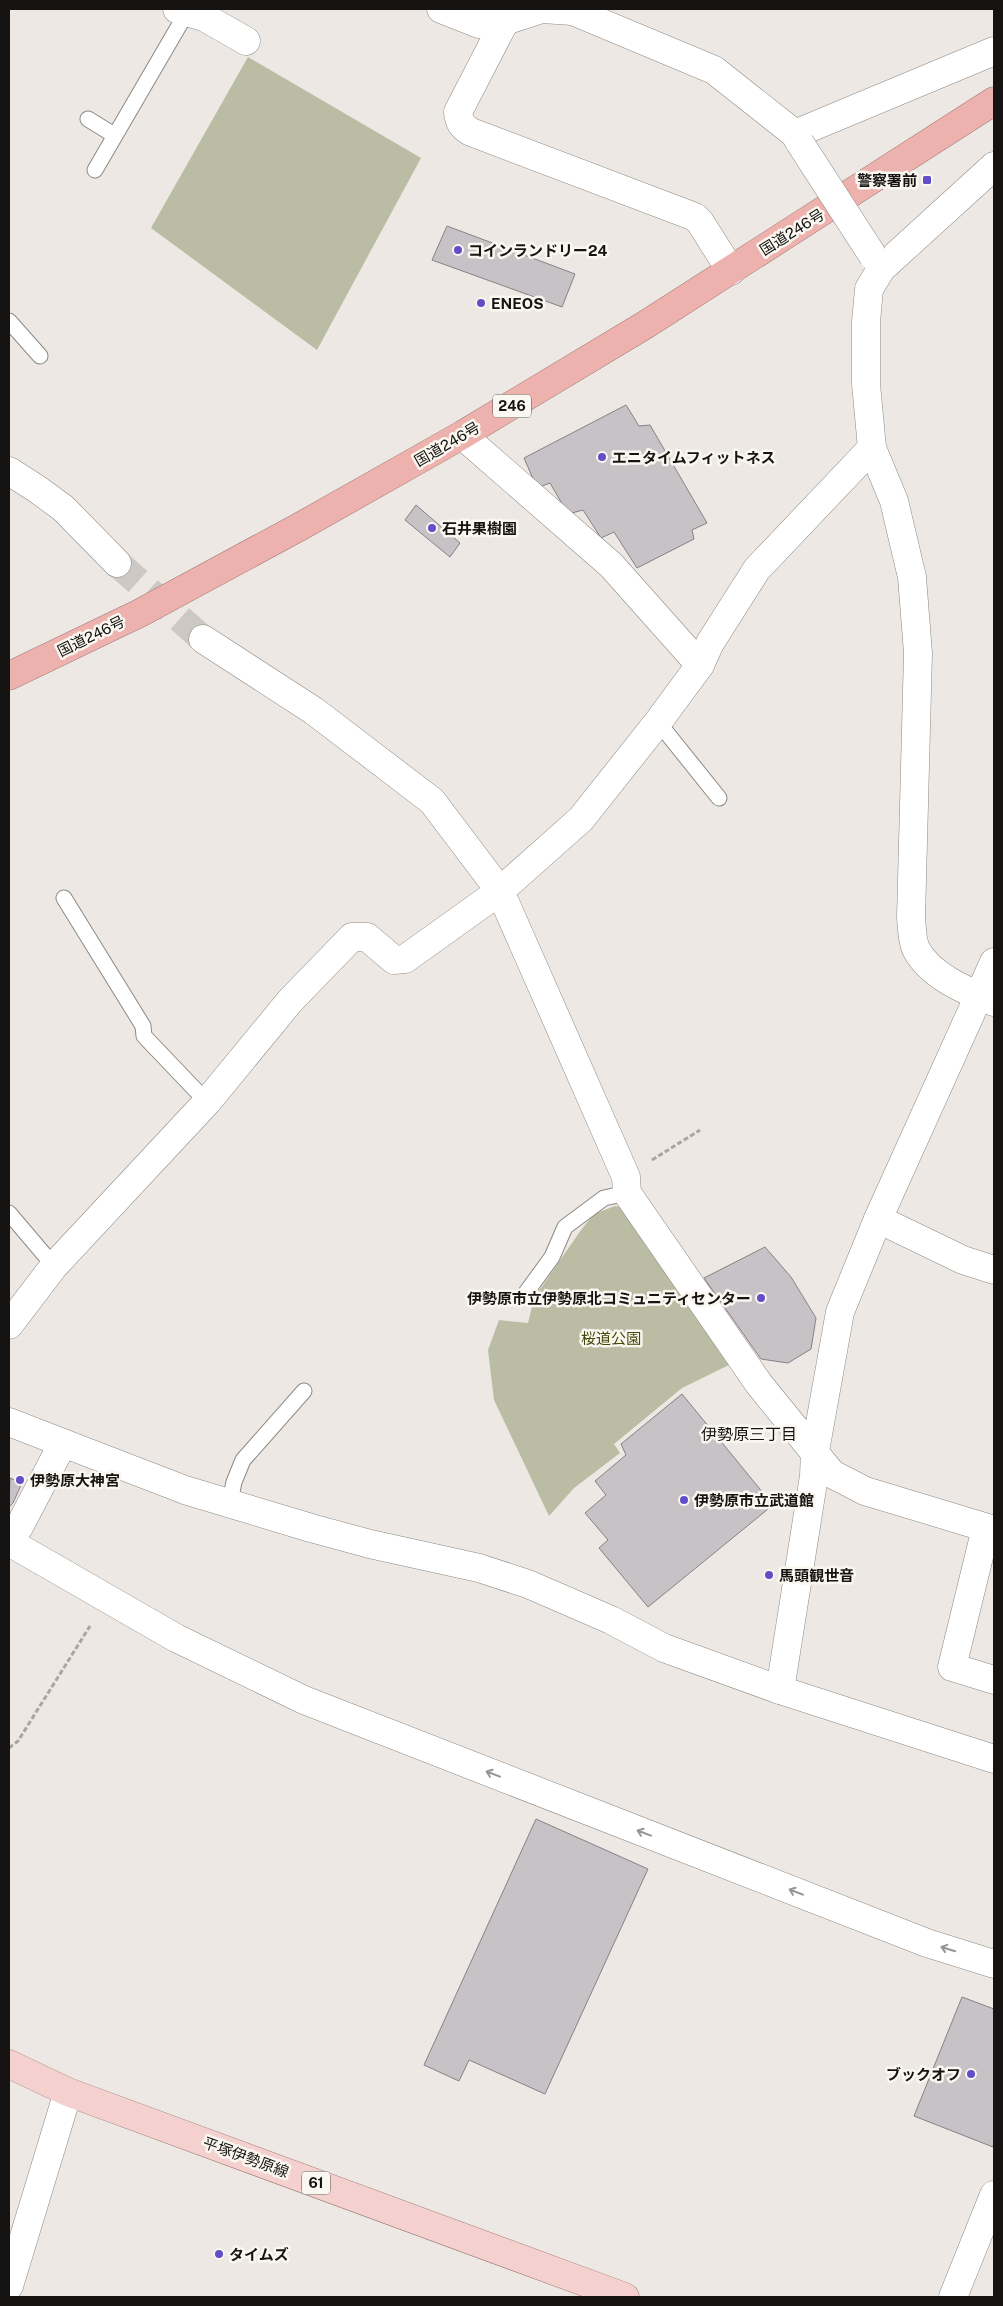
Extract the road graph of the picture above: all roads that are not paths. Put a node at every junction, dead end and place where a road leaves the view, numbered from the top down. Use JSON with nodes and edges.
{"nodes":[{"id":1,"x":441,"y":9,"type":"edge"},
{"id":2,"x":182,"y":10,"type":"edge"},
{"id":3,"x":574,"y":10,"type":"edge"},
{"id":4,"x":505,"y":21,"type":"junction"},
{"id":5,"x":246,"y":41,"type":"dead end"},
{"id":6,"x":994,"y":51,"type":"edge"},
{"id":7,"x":994,"y":101,"type":"edge"},
{"id":8,"x":88,"y":119,"type":"dead end"},
{"id":9,"x":114,"y":135,"type":"junction"},
{"id":10,"x":797,"y":138,"type":"junction"},
{"id":11,"x":994,"y":166,"type":"edge"},
{"id":12,"x":95,"y":170,"type":"dead end"},
{"id":13,"x":877,"y":262,"type":"junction"},
{"id":14,"x":731,"y":270,"type":"junction"},
{"id":15,"x":9,"y":321,"type":"edge"},
{"id":16,"x":40,"y":356,"type":"dead end"},
{"id":17,"x":462,"y":435,"type":"junction"},
{"id":18,"x":872,"y":448,"type":"junction"},
{"id":19,"x":9,"y":471,"type":"edge"},
{"id":20,"x":117,"y":563,"type":"tunnel mouth"},
{"id":21,"x":203,"y":639,"type":"tunnel mouth"},
{"id":22,"x":700,"y":664,"type":"junction"},
{"id":23,"x":9,"y":676,"type":"edge"},
{"id":24,"x":658,"y":722,"type":"junction"},
{"id":25,"x":719,"y":798,"type":"dead end"},
{"id":26,"x":500,"y":891,"type":"junction"},
{"id":27,"x":64,"y":898,"type":"dead end"},
{"id":28,"x":994,"y":962,"type":"edge"},
{"id":29,"x":987,"y":999,"type":"edge"},
{"id":30,"x":207,"y":1102,"type":"junction"},
{"id":31,"x":626,"y":1185,"type":"junction"},
{"id":32,"x":9,"y":1213,"type":"edge"},
{"id":33,"x":878,"y":1219,"type":"junction"},
{"id":34,"x":54,"y":1266,"type":"junction"},
{"id":35,"x":994,"y":1270,"type":"edge"},
{"id":36,"x":525,"y":1294,"type":"dead end"},
{"id":37,"x":9,"y":1325,"type":"edge"},
{"id":38,"x":304,"y":1391,"type":"dead end"},
{"id":39,"x":9,"y":1422,"type":"edge"},
{"id":40,"x":63,"y":1444,"type":"junction"},
{"id":41,"x":815,"y":1451,"type":"junction"},
{"id":42,"x":230,"y":1502,"type":"junction"},
{"id":43,"x":990,"y":1529,"type":"edge"},
{"id":44,"x":9,"y":1535,"type":"edge"},
{"id":45,"x":9,"y":1542,"type":"edge"},
{"id":46,"x":985,"y":1683,"type":"edge"},
{"id":47,"x":780,"y":1690,"type":"junction"},
{"id":48,"x":994,"y":1760,"type":"edge"},
{"id":49,"x":994,"y":1964,"type":"edge"},
{"id":50,"x":9,"y":2064,"type":"edge"},
{"id":51,"x":68,"y":2092,"type":"junction"},
{"id":52,"x":994,"y":2195,"type":"edge"},
{"id":53,"x":9,"y":2286,"type":"edge"},
{"id":54,"x":625,"y":2297,"type":"edge"},
{"id":55,"x":953,"y":2297,"type":"edge"}],
"edges":[{"from":1,"to":4,"type":"street"},
{"from":2,"to":5,"type":"street"},
{"from":2,"to":9,"type":"lane"},
{"from":3,"to":4,"type":"street"},
{"from":3,"to":10,"type":"street"},
{"from":4,"to":14,"type":"street"},
{"from":6,"to":10,"type":"street"},
{"from":7,"to":14,"type":"highway","name":"国道246号","number":"246"},
{"from":8,"to":9,"type":"lane"},
{"from":9,"to":12,"type":"lane"},
{"from":10,"to":13,"type":"street","bridge":true},
{"from":11,"to":13,"type":"street"},
{"from":13,"to":18,"type":"street"},
{"from":14,"to":17,"type":"highway","name":"国道246号","number":"246"},
{"from":15,"to":16,"type":"lane"},
{"from":17,"to":22,"type":"street"},
{"from":17,"to":23,"type":"highway","name":"国道246号","number":"246"},
{"from":18,"to":22,"type":"street"},
{"from":18,"to":29,"type":"street"},
{"from":19,"to":20,"type":"street"},
{"from":21,"to":26,"type":"street"},
{"from":22,"to":24,"type":"street"},
{"from":24,"to":25,"type":"lane"},
{"from":24,"to":26,"type":"street"},
{"from":26,"to":30,"type":"street"},
{"from":26,"to":31,"type":"street"},
{"from":27,"to":30,"type":"lane"},
{"from":28,"to":29,"type":"street"},
{"from":29,"to":33,"type":"street"},
{"from":30,"to":34,"type":"street"},
{"from":31,"to":36,"type":"lane"},
{"from":31,"to":41,"type":"street"},
{"from":32,"to":34,"type":"lane"},
{"from":33,"to":35,"type":"street"},
{"from":33,"to":41,"type":"street"},
{"from":34,"to":37,"type":"street"},
{"from":38,"to":42,"type":"lane"},
{"from":39,"to":40,"type":"street"},
{"from":40,"to":42,"type":"street"},
{"from":40,"to":44,"type":"street"},
{"from":41,"to":43,"type":"street"},
{"from":41,"to":47,"type":"street"},
{"from":42,"to":47,"type":"street"},
{"from":43,"to":46,"type":"street"},
{"from":49,"to":45,"type":"street","one_way":true},
{"from":47,"to":48,"type":"street"},
{"from":50,"to":51,"type":"main road","name":"平塚伊勢原線","number":"61"},
{"from":51,"to":53,"type":"street"},
{"from":51,"to":54,"type":"main road","name":"平塚伊勢原線","number":"61"},
{"from":52,"to":55,"type":"street"}]}
